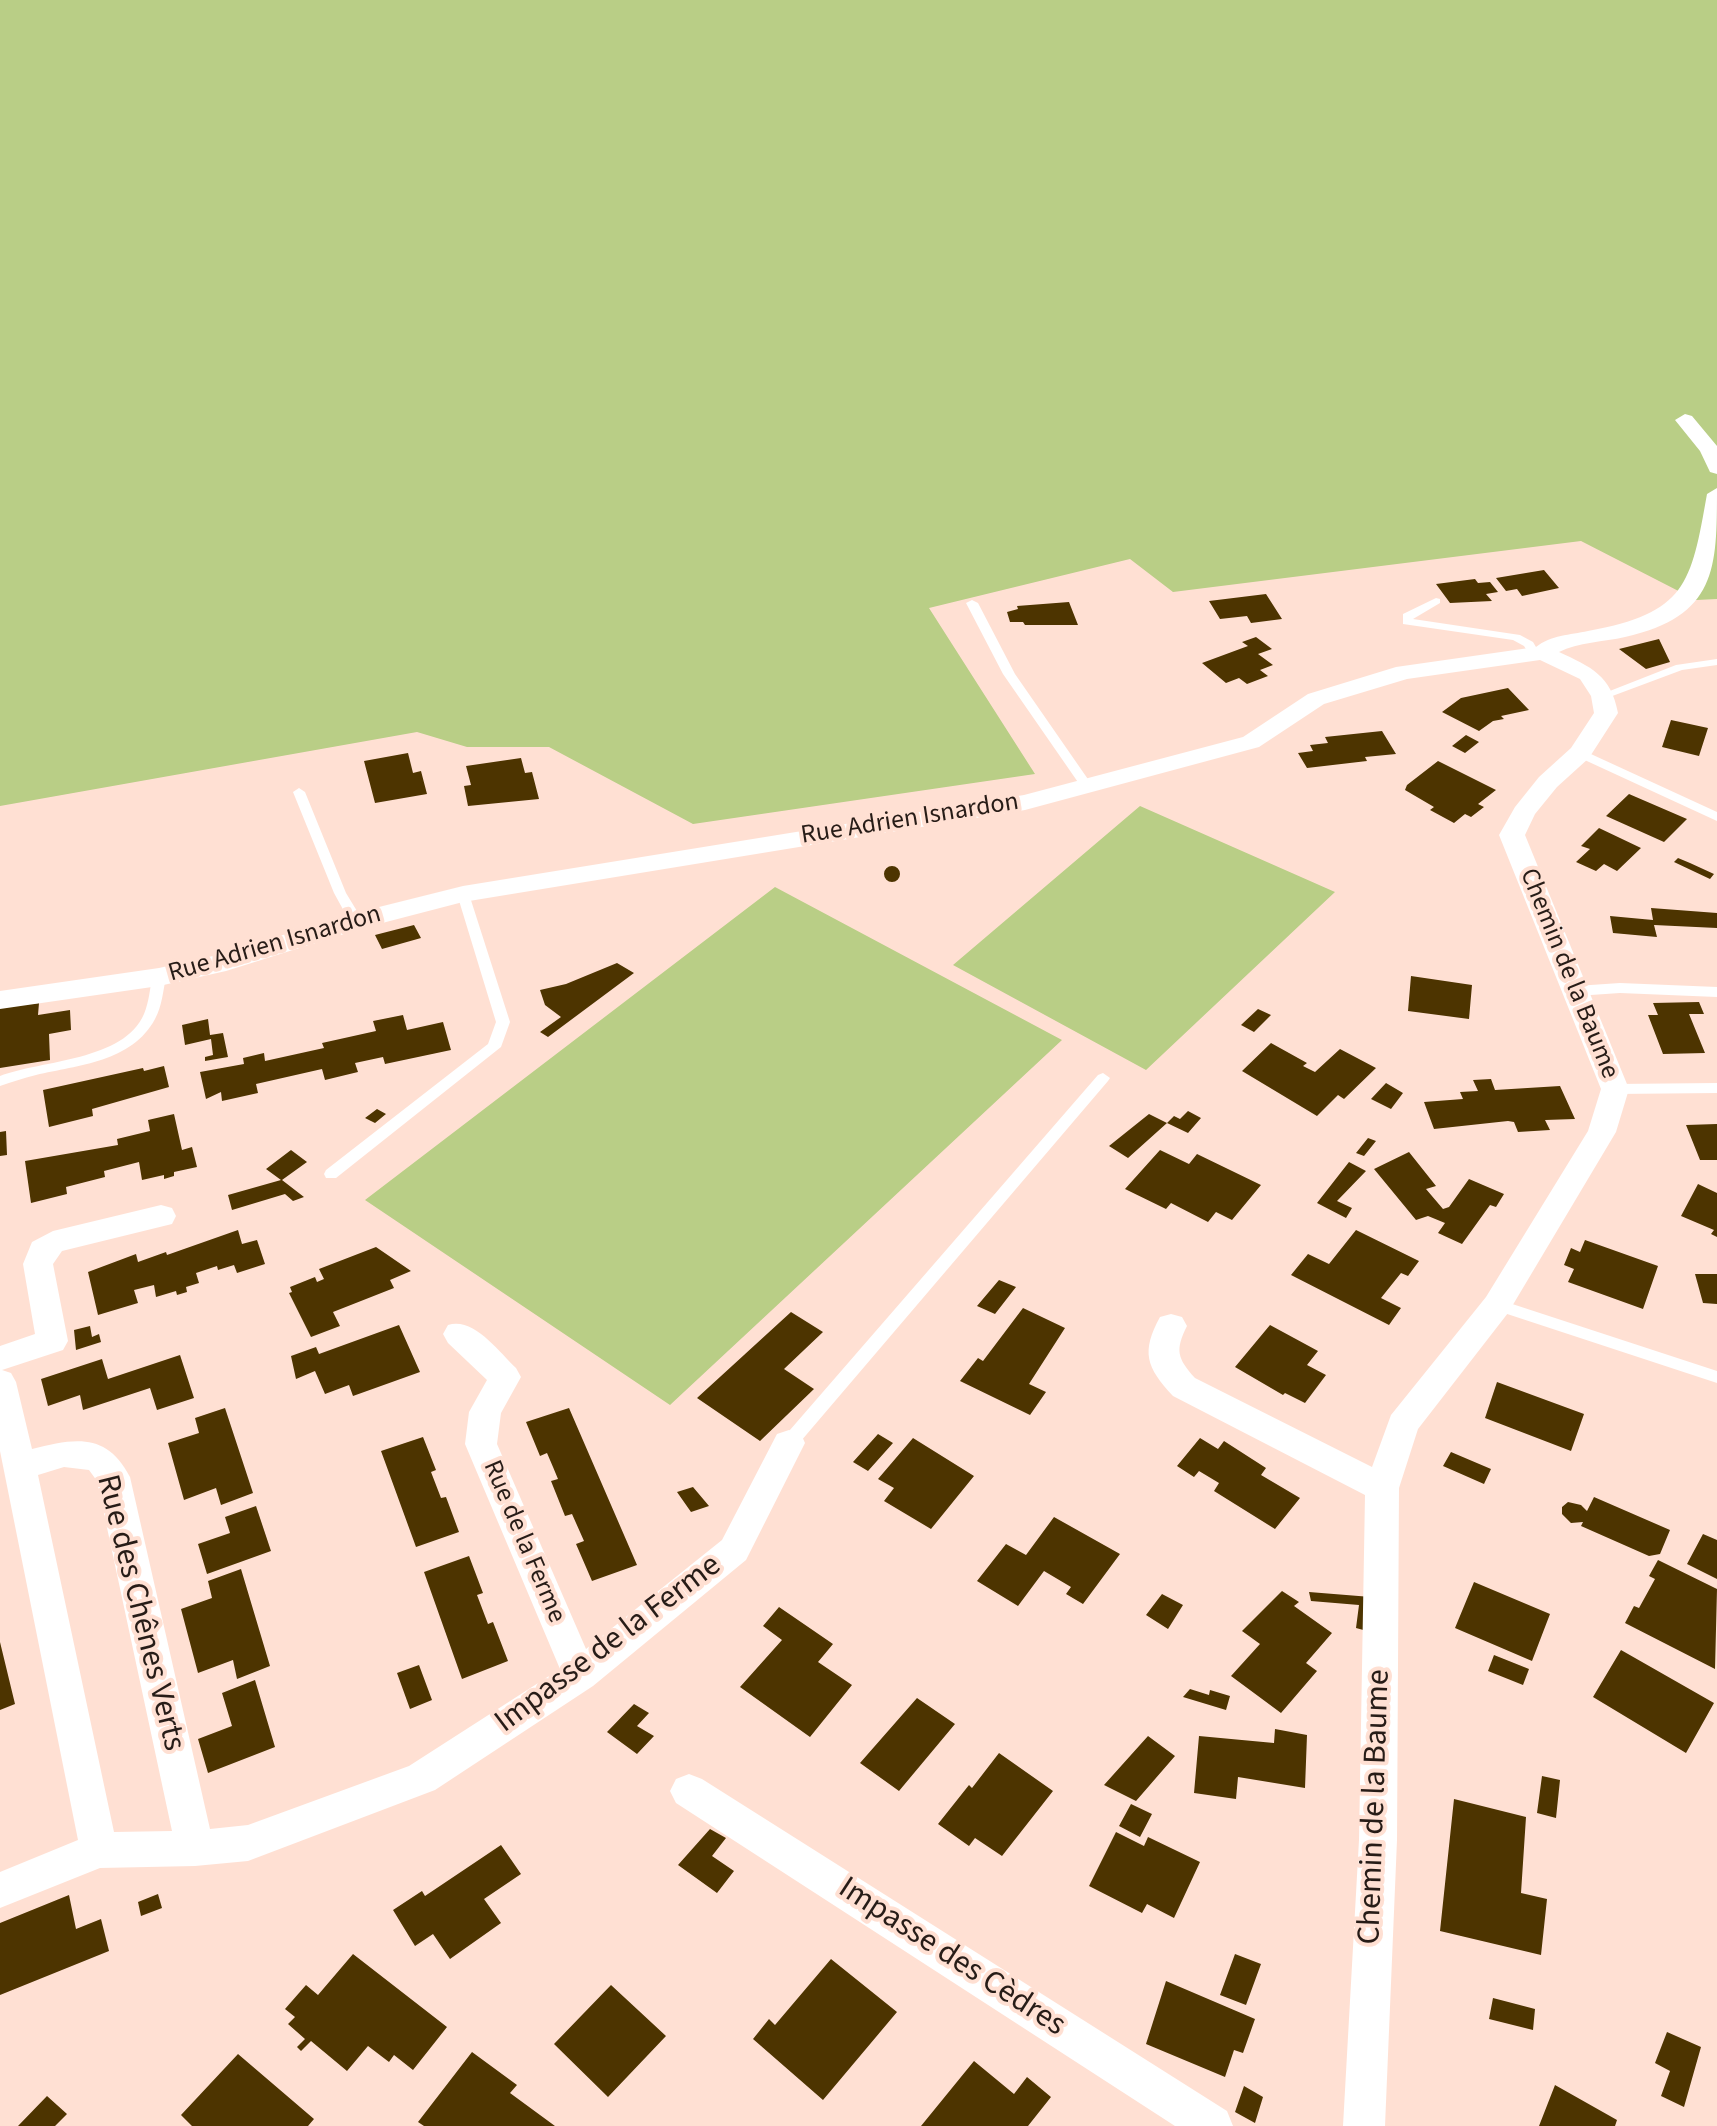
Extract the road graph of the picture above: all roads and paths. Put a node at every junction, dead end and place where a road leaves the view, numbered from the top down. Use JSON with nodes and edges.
{"nodes":[{"id":1,"x":1685,"y":420,"type":"dead end"},
{"id":2,"x":1717,"y":468,"type":"edge"},
{"id":3,"x":1717,"y":494,"type":"edge"},
{"id":4,"x":1436,"y":601,"type":"dead end"},
{"id":5,"x":972,"y":603,"type":"dead end"},
{"id":6,"x":1538,"y":652,"type":"junction"},
{"id":7,"x":1717,"y":662,"type":"edge"},
{"id":8,"x":1603,"y":696,"type":"junction"},
{"id":9,"x":1580,"y":753,"type":"junction"},
{"id":10,"x":1086,"y":785,"type":"junction"},
{"id":11,"x":299,"y":792,"type":"dead end"},
{"id":12,"x":1717,"y":817,"type":"edge"},
{"id":13,"x":463,"y":894,"type":"junction"},
{"id":14,"x":356,"y":921,"type":"junction"},
{"id":15,"x":159,"y":977,"type":"junction"},
{"id":16,"x":1576,"y":991,"type":"junction"},
{"id":17,"x":1717,"y":992,"type":"edge"},
{"id":18,"x":0,"y":1000,"type":"edge"},
{"id":19,"x":1103,"y":1078,"type":"dead end"},
{"id":20,"x":0,"y":1081,"type":"edge"},
{"id":21,"x":1717,"y":1088,"type":"edge"},
{"id":22,"x":1615,"y":1089,"type":"junction"},
{"id":23,"x":331,"y":1174,"type":"dead end"},
{"id":24,"x":161,"y":1216,"type":"dead end"},
{"id":25,"x":1497,"y":1305,"type":"junction"},
{"id":26,"x":1171,"y":1326,"type":"dead end"},
{"id":27,"x":459,"y":1334,"type":"dead end"},
{"id":28,"x":0,"y":1358,"type":"edge"},
{"id":29,"x":1717,"y":1377,"type":"edge"},
{"id":30,"x":0,"y":1382,"type":"edge"},
{"id":31,"x":789,"y":1443,"type":"joint"},
{"id":32,"x":20,"y":1466,"type":"junction"},
{"id":33,"x":1382,"y":1488,"type":"junction"},
{"id":34,"x":580,"y":1675,"type":"junction"},
{"id":35,"x":689,"y":1791,"type":"dead end"},
{"id":36,"x":195,"y":1848,"type":"junction"},
{"id":37,"x":99,"y":1850,"type":"junction"},
{"id":38,"x":0,"y":1890,"type":"edge"},
{"id":39,"x":1212,"y":2126,"type":"edge"},
{"id":40,"x":1364,"y":2126,"type":"edge"}],
"edges":[{"from":1,"to":2,"type":"street"},
{"from":3,"to":6,"type":"street","name":"Rue Adrien Isnardon"},
{"from":4,"to":6,"type":"lane"},
{"from":5,"to":10,"type":"lane"},
{"from":6,"to":8,"type":"street"},
{"from":6,"to":10,"type":"street","name":"Rue Adrien Isnardon"},
{"from":7,"to":8,"type":"lane"},
{"from":8,"to":9,"type":"street","name":"Chemin de la Baume"},
{"from":9,"to":12,"type":"lane"},
{"from":9,"to":16,"type":"street","name":"Chemin de la Baume"},
{"from":10,"to":13,"type":"street","name":"Rue Adrien Isnardon"},
{"from":11,"to":14,"type":"lane"},
{"from":13,"to":14,"type":"street","name":"Rue Adrien Isnardon"},
{"from":13,"to":23,"type":"lane"},
{"from":14,"to":15,"type":"street","name":"Rue Adrien Isnardon"},
{"from":15,"to":18,"type":"street","name":"Rue Adrien Isnardon"},
{"from":15,"to":20,"type":"lane"},
{"from":16,"to":17,"type":"lane"},
{"from":16,"to":22,"type":"street","name":"Chemin de la Baume"},
{"from":19,"to":31,"type":"lane"},
{"from":21,"to":22,"type":"lane"},
{"from":22,"to":25,"type":"street","name":"Chemin de la Baume"},
{"from":24,"to":28,"type":"street"},
{"from":25,"to":29,"type":"lane"},
{"from":25,"to":33,"type":"street","name":"Chemin de la Baume"},
{"from":26,"to":33,"type":"street"},
{"from":27,"to":34,"type":"street","name":"Rue de la Ferme"},
{"from":30,"to":32,"type":"street"},
{"from":31,"to":34,"type":"street","name":"Impasse de la Ferme"},
{"from":32,"to":36,"type":"street","name":"Rue des Chênes Verts"},
{"from":32,"to":37,"type":"street"},
{"from":33,"to":40,"type":"street","name":"Chemin de la Baume"},
{"from":34,"to":36,"type":"street","name":"Impasse de la Ferme"},
{"from":35,"to":39,"type":"street","name":"Impasse des Cèdres"},
{"from":36,"to":37,"type":"street","name":"Impasse de la Ferme"},
{"from":37,"to":38,"type":"street"}]}
